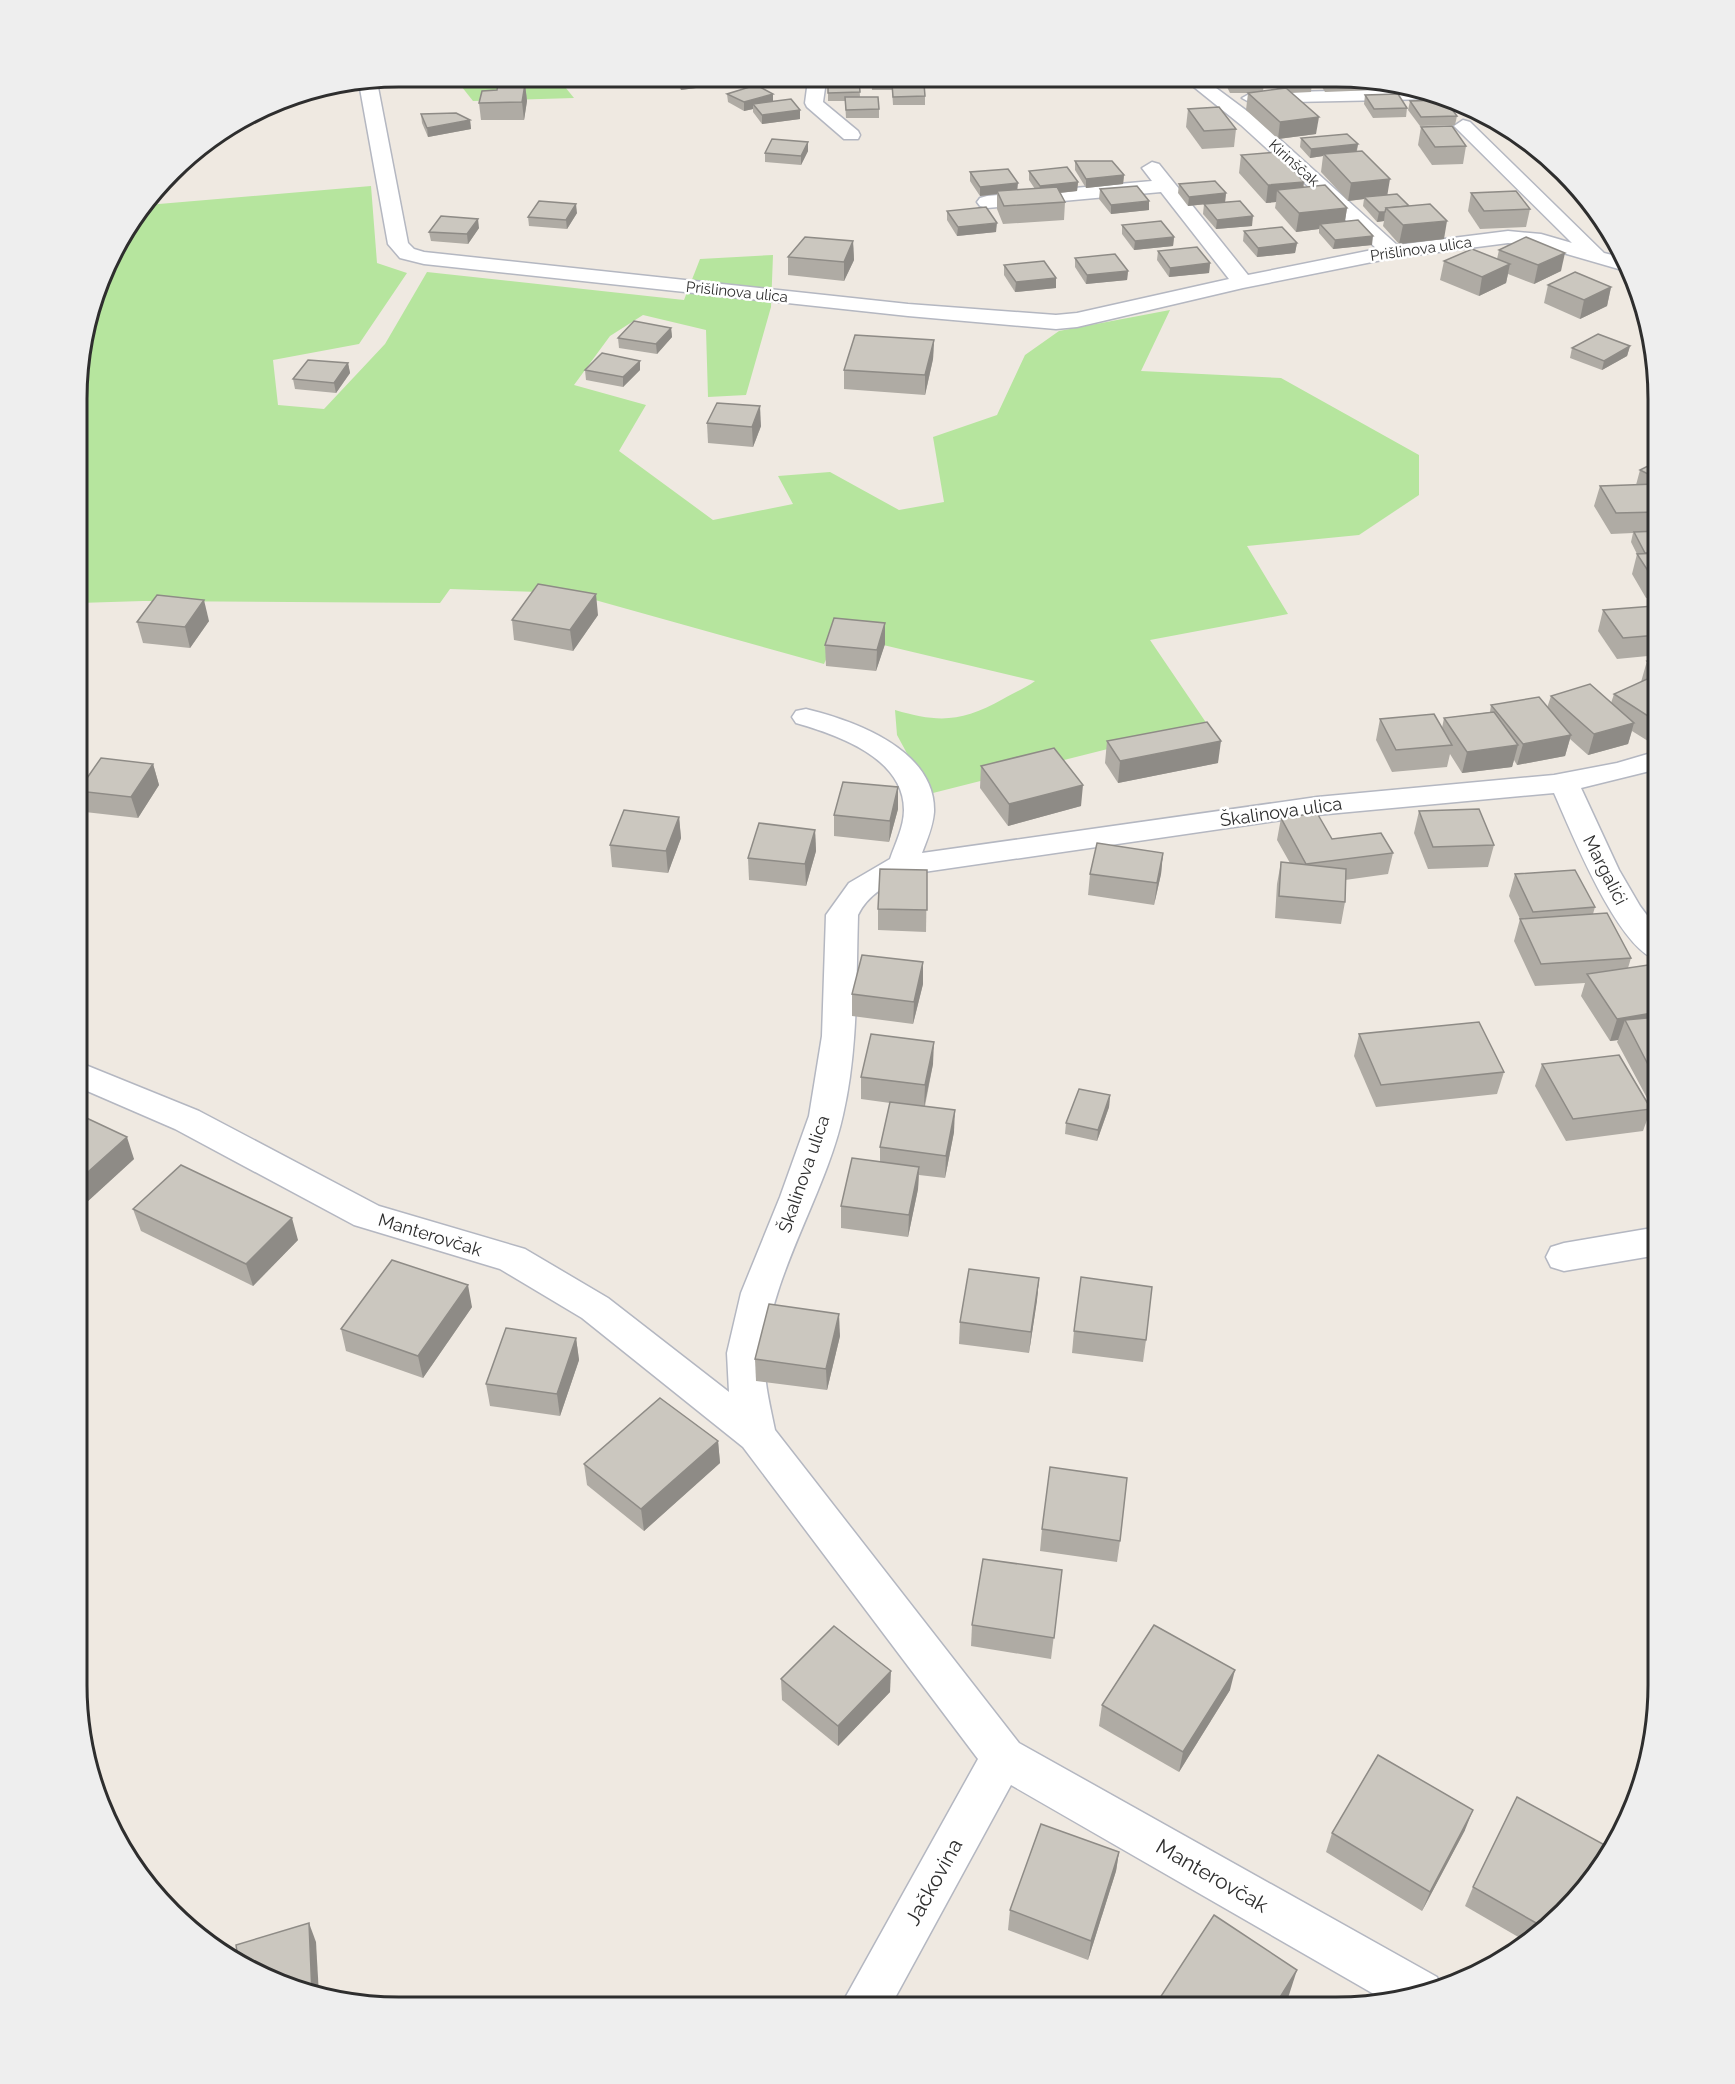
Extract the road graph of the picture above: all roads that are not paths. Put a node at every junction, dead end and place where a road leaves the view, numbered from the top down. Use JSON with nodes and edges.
{"nodes":[{"id":1,"x":817,"y":87,"type":"edge"},
{"id":2,"x":1204,"y":87,"type":"edge"},
{"id":3,"x":369,"y":89,"type":"edge"},
{"id":4,"x":1403,"y":95,"type":"edge"},
{"id":5,"x":1220,"y":98,"type":"junction"},
{"id":6,"x":1463,"y":126,"type":"dead end"},
{"id":7,"x":850,"y":135,"type":"dead end"},
{"id":8,"x":1152,"y":168,"type":"dead end"},
{"id":9,"x":1164,"y":186,"type":"junction"},
{"id":10,"x":987,"y":202,"type":"dead end"},
{"id":11,"x":1392,"y":252,"type":"junction"},
{"id":12,"x":1598,"y":257,"type":"junction"},
{"id":13,"x":1617,"y":263,"type":"edge"},
{"id":14,"x":1243,"y":282,"type":"junction"},
{"id":15,"x":806,"y":717,"type":"dead end"},
{"id":16,"x":1648,"y":764,"type":"edge"},
{"id":17,"x":1564,"y":782,"type":"junction"},
{"id":18,"x":903,"y":865,"type":"junction"},
{"id":19,"x":1648,"y":938,"type":"edge"},
{"id":20,"x":87,"y":1078,"type":"edge"},
{"id":21,"x":1648,"y":1243,"type":"edge"},
{"id":22,"x":1564,"y":1257,"type":"dead end"},
{"id":23,"x":757,"y":1436,"type":"junction"},
{"id":24,"x":1003,"y":1757,"type":"junction"},
{"id":25,"x":1409,"y":1988,"type":"edge"},
{"id":26,"x":870,"y":1997,"type":"edge"}],
"edges":[{"from":1,"to":7,"type":"street"},
{"from":2,"to":5,"type":"street","name":"Kirinščak"},
{"from":3,"to":14,"type":"street","name":"Prišlinova ulica"},
{"from":4,"to":5,"type":"street"},
{"from":5,"to":11,"type":"street","name":"Kirinščak"},
{"from":6,"to":12,"type":"street","name":"Prišlinova ulica"},
{"from":8,"to":9,"type":"street"},
{"from":9,"to":10,"type":"street"},
{"from":9,"to":14,"type":"street"},
{"from":11,"to":12,"type":"street","name":"Prišlinova ulica"},
{"from":11,"to":14,"type":"street","name":"Prišlinova ulica"},
{"from":12,"to":13,"type":"street","name":"Prišlinova ulica"},
{"from":15,"to":18,"type":"street"},
{"from":16,"to":17,"type":"street","name":"Škalinova ulica"},
{"from":17,"to":18,"type":"street","name":"Škalinova ulica"},
{"from":17,"to":19,"type":"street","name":"Margalići"},
{"from":18,"to":23,"type":"street","name":"Škalinova ulica"},
{"from":20,"to":23,"type":"street","name":"Manterovčak"},
{"from":21,"to":22,"type":"street"},
{"from":23,"to":24,"type":"street"},
{"from":24,"to":25,"type":"street","name":"Manterovčak"},
{"from":24,"to":26,"type":"street","name":"Jačkovina"}]}
